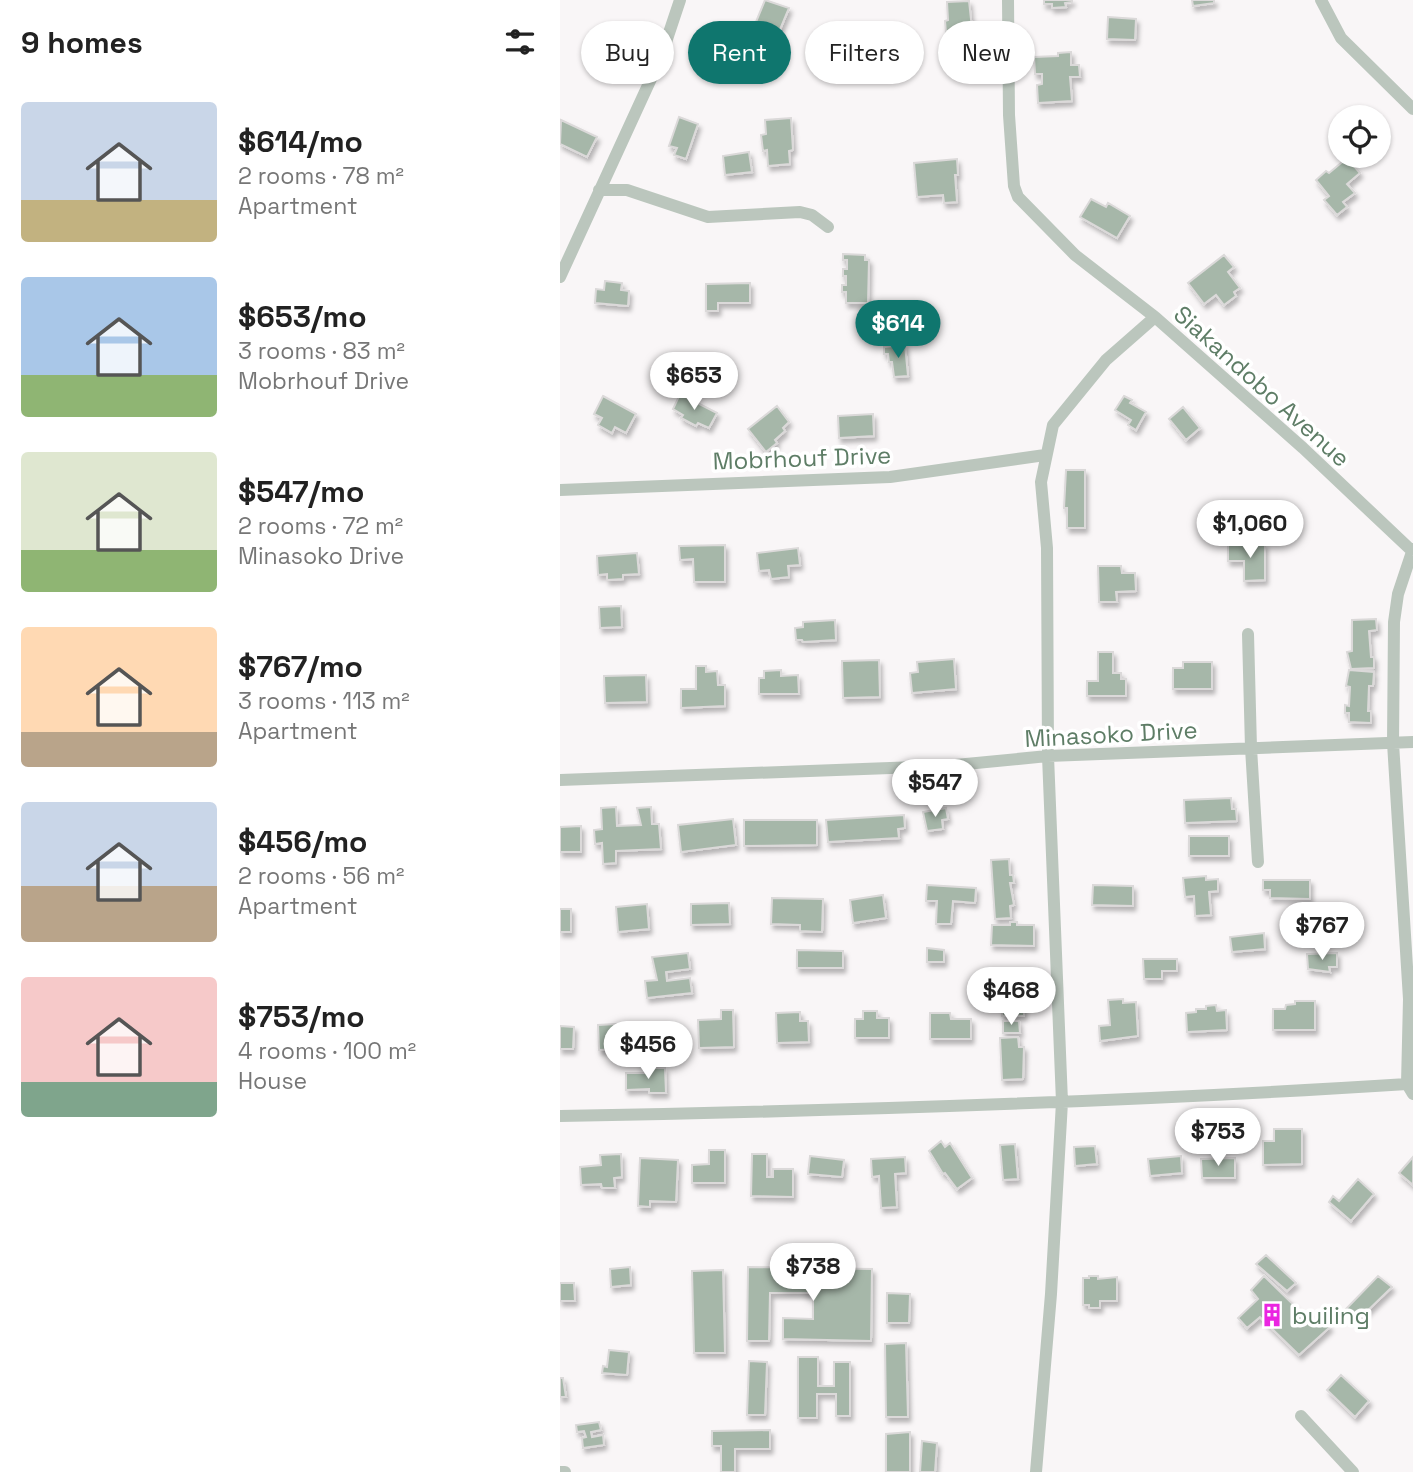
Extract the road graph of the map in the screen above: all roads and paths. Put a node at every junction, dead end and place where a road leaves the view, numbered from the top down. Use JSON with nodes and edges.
{"nodes":[{"id":1,"x":680,"y":0,"type":"edge"},
{"id":2,"x":1008,"y":0,"type":"edge"},
{"id":3,"x":1321,"y":0,"type":"edge"},
{"id":4,"x":1413,"y":109,"type":"edge"},
{"id":5,"x":599,"y":190,"type":"junction"},
{"id":6,"x":828,"y":227,"type":"dead end"},
{"id":7,"x":560,"y":277,"type":"edge"},
{"id":8,"x":1155,"y":317,"type":"junction"},
{"id":9,"x":1045,"y":455,"type":"junction"},
{"id":10,"x":560,"y":490,"type":"edge"},
{"id":11,"x":1412,"y":550,"type":"edge"},
{"id":12,"x":1248,"y":634,"type":"dead end"},
{"id":13,"x":1413,"y":742,"type":"edge"},
{"id":14,"x":1393,"y":743,"type":"junction"},
{"id":15,"x":1251,"y":748,"type":"junction"},
{"id":16,"x":1048,"y":756,"type":"junction"},
{"id":17,"x":560,"y":780,"type":"edge"},
{"id":18,"x":1258,"y":862,"type":"dead end"},
{"id":19,"x":1411,"y":998,"type":"edge"},
{"id":20,"x":1410,"y":1089,"type":"edge"},
{"id":21,"x":1062,"y":1102,"type":"junction"},
{"id":22,"x":560,"y":1116,"type":"edge"},
{"id":23,"x":1301,"y":1416,"type":"dead end"},
{"id":24,"x":1036,"y":1472,"type":"edge"},
{"id":25,"x":1353,"y":1472,"type":"edge"}],
"edges":[{"from":1,"to":5,"type":"street"},
{"from":2,"to":8,"type":"street"},
{"from":3,"to":4,"type":"street"},
{"from":5,"to":6,"type":"street"},
{"from":5,"to":7,"type":"street"},
{"from":8,"to":9,"type":"street","name":"Siakandobo Avenue"},
{"from":8,"to":11,"type":"street","name":"Siakandobo Avenue"},
{"from":9,"to":10,"type":"street","name":"Mobrhouf Drive"},
{"from":9,"to":16,"type":"street","name":"Siakandobo Avenue"},
{"from":11,"to":14,"type":"street"},
{"from":12,"to":15,"type":"street"},
{"from":13,"to":14,"type":"street","name":"Minasoko Drive"},
{"from":14,"to":15,"type":"street","name":"Minasoko Drive"},
{"from":14,"to":19,"type":"street"},
{"from":15,"to":16,"type":"street","name":"Minasoko Drive"},
{"from":15,"to":18,"type":"street"},
{"from":16,"to":17,"type":"street","name":"Minasoko Drive"},
{"from":16,"to":21,"type":"street","name":"Siakandobo Avenue"},
{"from":19,"to":20,"type":"street"},
{"from":20,"to":21,"type":"street"},
{"from":21,"to":22,"type":"street"},
{"from":21,"to":24,"type":"street","name":"Siakandobo Avenue"},
{"from":23,"to":25,"type":"street"}]}
